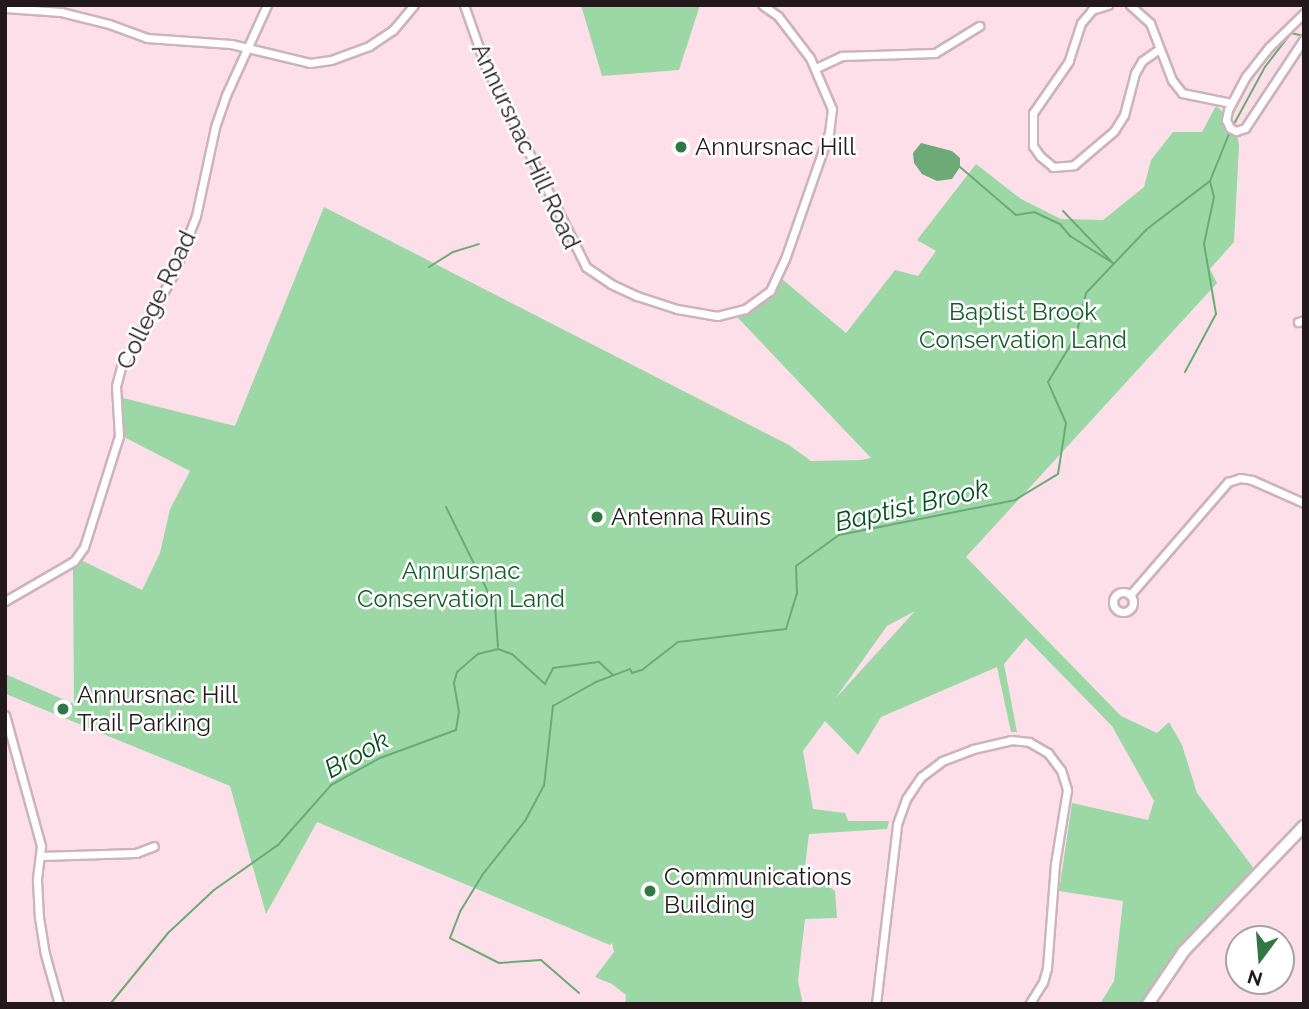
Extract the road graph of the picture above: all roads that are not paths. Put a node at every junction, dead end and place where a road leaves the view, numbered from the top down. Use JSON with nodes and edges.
{"nodes":[{"id":1,"x":267,"y":5,"type":"edge"},
{"id":2,"x":414,"y":5,"type":"edge"},
{"id":3,"x":464,"y":5,"type":"edge"},
{"id":4,"x":762,"y":5,"type":"edge"},
{"id":5,"x":1108,"y":5,"type":"edge"},
{"id":6,"x":1130,"y":5,"type":"edge"},
{"id":7,"x":5,"y":8,"type":"edge"},
{"id":8,"x":1304,"y":13,"type":"edge"},
{"id":9,"x":979,"y":26,"type":"dead end"},
{"id":10,"x":1303,"y":40,"type":"edge"},
{"id":11,"x":249,"y":48,"type":"junction"},
{"id":12,"x":1159,"y":49,"type":"junction"},
{"id":13,"x":816,"y":68,"type":"junction"},
{"id":14,"x":1231,"y":103,"type":"junction"},
{"id":15,"x":1304,"y":503,"type":"edge"},
{"id":16,"x":1130,"y":595,"type":"dead end"},
{"id":17,"x":5,"y":601,"type":"edge"},
{"id":18,"x":5,"y":715,"type":"edge"},
{"id":19,"x":1304,"y":826,"type":"edge"},
{"id":20,"x":154,"y":846,"type":"dead end"},
{"id":21,"x":41,"y":856,"type":"junction"},
{"id":22,"x":59,"y":1004,"type":"edge"},
{"id":23,"x":876,"y":1004,"type":"edge"},
{"id":24,"x":1029,"y":1004,"type":"edge"},
{"id":25,"x":1147,"y":1004,"type":"edge"}],
"edges":[{"from":1,"to":11,"type":"street","name":"College Road"},
{"from":2,"to":11,"type":"street"},
{"from":3,"to":13,"type":"street","name":"Annursnac Hill Road"},
{"from":4,"to":13,"type":"street","name":"Annursnac Hill Road"},
{"from":5,"to":12,"type":"street"},
{"from":6,"to":12,"type":"street"},
{"from":7,"to":11,"type":"street"},
{"from":8,"to":14,"type":"street"},
{"from":9,"to":13,"type":"street"},
{"from":10,"to":14,"type":"street"},
{"from":11,"to":17,"type":"street","name":"College Road"},
{"from":12,"to":14,"type":"street"},
{"from":15,"to":16,"type":"street"},
{"from":18,"to":21,"type":"street"},
{"from":19,"to":25,"type":"street"},
{"from":20,"to":21,"type":"street"},
{"from":21,"to":22,"type":"street"},
{"from":23,"to":24,"type":"street"}]}
